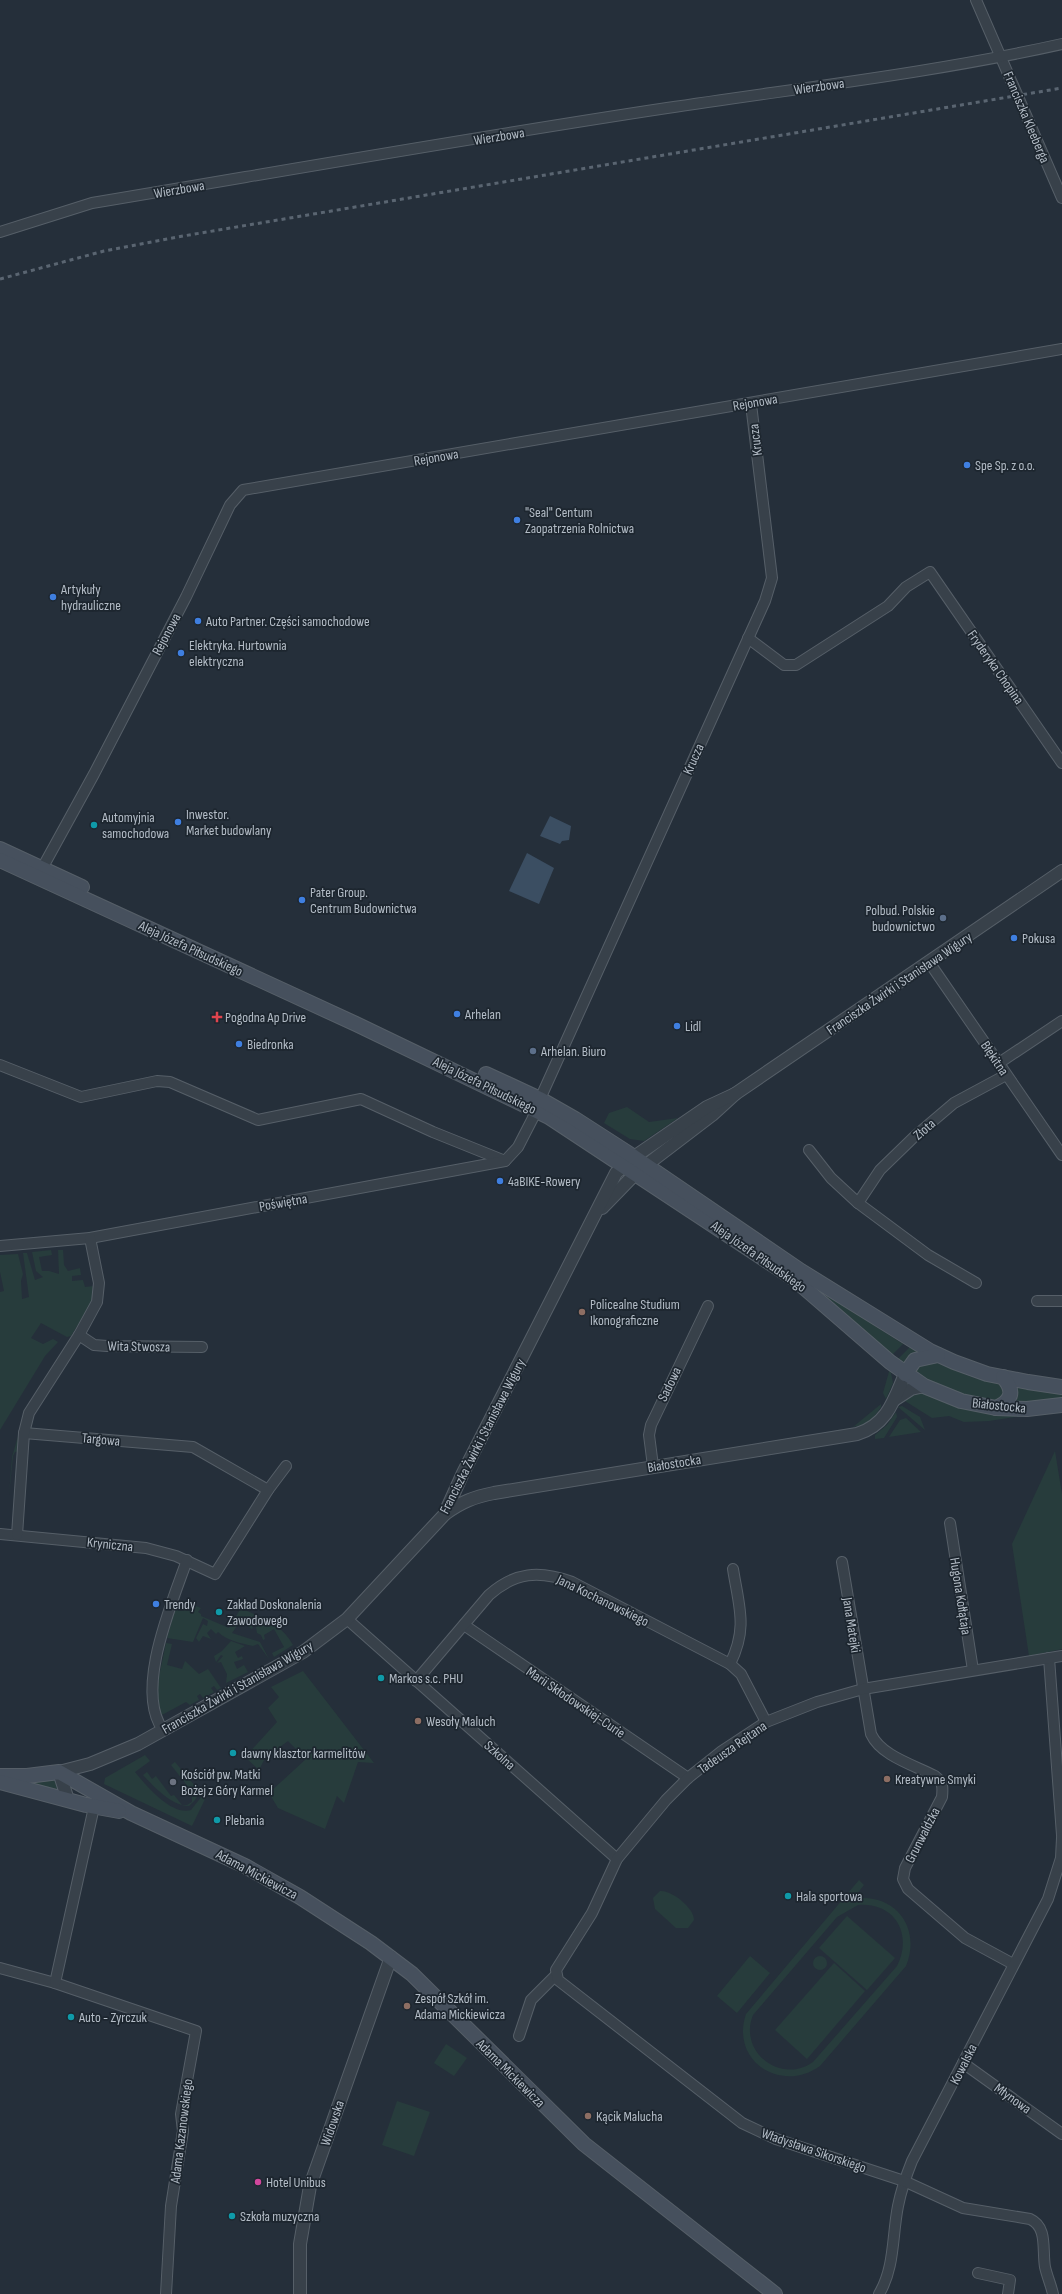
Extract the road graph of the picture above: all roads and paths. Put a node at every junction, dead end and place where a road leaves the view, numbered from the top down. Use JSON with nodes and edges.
{"nodes":[{"id":1,"x":976,"y":0,"type":"edge"},
{"id":2,"x":1062,"y":44,"type":"edge"},
{"id":3,"x":1001,"y":58,"type":"junction"},
{"id":4,"x":1062,"y":198,"type":"edge"},
{"id":5,"x":0,"y":232,"type":"edge"},
{"id":6,"x":1062,"y":349,"type":"edge"},
{"id":7,"x":751,"y":404,"type":"junction"},
{"id":8,"x":748,"y":638,"type":"junction"},
{"id":9,"x":1062,"y":763,"type":"edge"},
{"id":10,"x":0,"y":849,"type":"edge"},
{"id":11,"x":0,"y":860,"type":"edge"},
{"id":12,"x":1062,"y":871,"type":"edge"},
{"id":13,"x":40,"y":873,"type":"junction"},
{"id":14,"x":929,"y":962,"type":"junction"},
{"id":15,"x":1062,"y":1021,"type":"edge"},
{"id":16,"x":999,"y":1063,"type":"junction"},
{"id":17,"x":0,"y":1065,"type":"edge"},
{"id":18,"x":1006,"y":1075,"type":"junction"},
{"id":19,"x":539,"y":1105,"type":"junction"},
{"id":20,"x":809,"y":1150,"type":"dead end"},
{"id":21,"x":1062,"y":1155,"type":"edge"},
{"id":22,"x":505,"y":1161,"type":"junction"},
{"id":23,"x":635,"y":1165,"type":"junction"},
{"id":24,"x":858,"y":1203,"type":"junction"},
{"id":25,"x":90,"y":1238,"type":"junction"},
{"id":26,"x":0,"y":1246,"type":"edge"},
{"id":27,"x":976,"y":1283,"type":"dead end"},
{"id":28,"x":1036,"y":1301,"type":"dead end"},
{"id":29,"x":1062,"y":1301,"type":"edge"},
{"id":30,"x":708,"y":1306,"type":"dead end"},
{"id":31,"x":79,"y":1335,"type":"junction"},
{"id":32,"x":202,"y":1347,"type":"dead end"},
{"id":33,"x":938,"y":1355,"type":"junction"},
{"id":34,"x":905,"y":1374,"type":"junction"},
{"id":35,"x":1003,"y":1377,"type":"junction"},
{"id":36,"x":924,"y":1386,"type":"junction"},
{"id":37,"x":1062,"y":1387,"type":"edge"},
{"id":38,"x":894,"y":1400,"type":"junction"},
{"id":39,"x":1062,"y":1405,"type":"edge"},
{"id":40,"x":996,"y":1408,"type":"junction"},
{"id":41,"x":24,"y":1433,"type":"junction"},
{"id":42,"x":286,"y":1466,"type":"dead end"},
{"id":43,"x":653,"y":1466,"type":"junction"},
{"id":44,"x":268,"y":1490,"type":"junction"},
{"id":45,"x":444,"y":1515,"type":"junction"},
{"id":46,"x":950,"y":1523,"type":"dead end"},
{"id":47,"x":0,"y":1534,"type":"edge"},
{"id":48,"x":17,"y":1535,"type":"junction"},
{"id":49,"x":187,"y":1560,"type":"junction"},
{"id":50,"x":842,"y":1562,"type":"dead end"},
{"id":51,"x":733,"y":1569,"type":"dead end"},
{"id":52,"x":347,"y":1619,"type":"junction"},
{"id":53,"x":464,"y":1625,"type":"junction"},
{"id":54,"x":1062,"y":1656,"type":"edge"},
{"id":55,"x":1048,"y":1658,"type":"junction"},
{"id":56,"x":730,"y":1664,"type":"junction"},
{"id":57,"x":973,"y":1670,"type":"junction"},
{"id":58,"x":416,"y":1681,"type":"junction"},
{"id":59,"x":863,"y":1689,"type":"junction"},
{"id":60,"x":766,"y":1722,"type":"junction"},
{"id":61,"x":163,"y":1730,"type":"junction"},
{"id":62,"x":90,"y":1764,"type":"junction"},
{"id":63,"x":59,"y":1772,"type":"junction"},
{"id":64,"x":0,"y":1776,"type":"edge"},
{"id":65,"x":688,"y":1778,"type":"junction"},
{"id":66,"x":0,"y":1782,"type":"edge"},
{"id":67,"x":85,"y":1789,"type":"junction"},
{"id":68,"x":68,"y":1800,"type":"junction"},
{"id":69,"x":94,"y":1807,"type":"junction"},
{"id":70,"x":131,"y":1813,"type":"junction"},
{"id":71,"x":1062,"y":1835,"type":"edge"},
{"id":72,"x":1062,"y":1838,"type":"edge"},
{"id":73,"x":1062,"y":1858,"type":"edge"},
{"id":74,"x":617,"y":1859,"type":"junction"},
{"id":75,"x":391,"y":1958,"type":"junction"},
{"id":76,"x":1013,"y":1964,"type":"junction"},
{"id":77,"x":0,"y":1968,"type":"edge"},
{"id":78,"x":557,"y":1977,"type":"junction"},
{"id":79,"x":55,"y":1983,"type":"junction"},
{"id":80,"x":519,"y":2036,"type":"dead end"},
{"id":81,"x":963,"y":2063,"type":"junction"},
{"id":82,"x":1061,"y":2130,"type":"edge"},
{"id":83,"x":904,"y":2181,"type":"junction"},
{"id":84,"x":978,"y":2273,"type":"dead end"},
{"id":85,"x":166,"y":2294,"type":"edge"},
{"id":86,"x":300,"y":2294,"type":"edge"},
{"id":87,"x":775,"y":2294,"type":"edge"},
{"id":88,"x":878,"y":2294,"type":"edge"},
{"id":89,"x":1008,"y":2294,"type":"edge"},
{"id":90,"x":1053,"y":2294,"type":"edge"}],
"edges":[{"from":1,"to":3,"type":"street","name":"Franciszka Kleeberga"},
{"from":2,"to":3,"type":"street","name":"Wierzbowa"},
{"from":3,"to":4,"type":"street","name":"Franciszka Kleeberga"},
{"from":3,"to":5,"type":"street","name":"Wierzbowa"},
{"from":6,"to":7,"type":"street","name":"Rejonowa"},
{"from":7,"to":8,"type":"street","name":"Krucza"},
{"from":7,"to":13,"type":"street","name":"Rejonowa"},
{"from":8,"to":9,"type":"street","name":"Fryderyka Chopina"},
{"from":8,"to":19,"type":"street","name":"Krucza"},
{"from":10,"to":13,"type":"main road","name":"Aleja Józefa Piłsudskiego"},
{"from":11,"to":13,"type":"main road","name":"Aleja Józefa Piłsudskiego"},
{"from":12,"to":14,"type":"street","name":"Franciszka Żwirki i Stanisława Wigury"},
{"from":13,"to":19,"type":"main road","name":"Aleja Józefa Piłsudskiego"},
{"from":14,"to":16,"type":"street","name":"Błękitna"},
{"from":14,"to":23,"type":"street","name":"Franciszka Żwirki i Stanisława Wigury"},
{"from":15,"to":16,"type":"street"},
{"from":16,"to":18,"type":"street","name":"Błękitna"},
{"from":17,"to":22,"type":"street"},
{"from":18,"to":21,"type":"street","name":"Błękitna"},
{"from":18,"to":24,"type":"street","name":"Złota"},
{"from":19,"to":22,"type":"street"},
{"from":19,"to":23,"type":"main road","name":"Aleja Józefa Piłsudskiego"},
{"from":20,"to":24,"type":"street"},
{"from":22,"to":25,"type":"street","name":"Poświętna"},
{"from":23,"to":33,"type":"main road","name":"Aleja Józefa Piłsudskiego"},
{"from":23,"to":34,"type":"main road","name":"Aleja Józefa Piłsudskiego"},
{"from":23,"to":45,"type":"street","name":"Franciszka Żwirki i Stanisława Wigury"},
{"from":24,"to":27,"type":"street"},
{"from":25,"to":26,"type":"street","name":"Poświętna"},
{"from":25,"to":31,"type":"street"},
{"from":28,"to":29,"type":"street"},
{"from":30,"to":43,"type":"street","name":"Sadowa"},
{"from":31,"to":32,"type":"street","name":"Wita Stwosza"},
{"from":31,"to":41,"type":"street"},
{"from":33,"to":34,"type":"main road"},
{"from":33,"to":35,"type":"main road","name":"Białostocka"},
{"from":34,"to":36,"type":"main road","name":"Aleja Józefa Piłsudskiego"},
{"from":34,"to":38,"type":"street","name":"Białostocka"},
{"from":35,"to":37,"type":"main road","name":"Białostocka"},
{"from":35,"to":40,"type":"main road"},
{"from":36,"to":38,"type":"street","name":"Białostocka"},
{"from":36,"to":40,"type":"main road","name":"Białostocka"},
{"from":38,"to":43,"type":"street","name":"Białostocka"},
{"from":39,"to":40,"type":"main road","name":"Białostocka"},
{"from":41,"to":44,"type":"street","name":"Targowa"},
{"from":41,"to":48,"type":"street"},
{"from":42,"to":44,"type":"street"},
{"from":43,"to":45,"type":"street","name":"Białostocka"},
{"from":44,"to":49,"type":"street","name":"Kryniczna"},
{"from":45,"to":52,"type":"street","name":"Franciszka Żwirki i Stanisława Wigury"},
{"from":46,"to":57,"type":"street","name":"Hugona Kołłątaja"},
{"from":47,"to":48,"type":"street","name":"Kryniczna"},
{"from":48,"to":49,"type":"street","name":"Kryniczna"},
{"from":49,"to":61,"type":"street"},
{"from":50,"to":59,"type":"street","name":"Jana Matejki"},
{"from":51,"to":56,"type":"street"},
{"from":52,"to":58,"type":"street","name":"Szkolna"},
{"from":52,"to":61,"type":"street","name":"Franciszka Żwirki i Stanisława Wigury"},
{"from":53,"to":56,"type":"street","name":"Jana Kochanowskiego"},
{"from":53,"to":58,"type":"street","name":"Jana Kochanowskiego"},
{"from":53,"to":65,"type":"street","name":"Marii Skłodowskiej-Curie"},
{"from":54,"to":55,"type":"street","name":"Tadeusza Rejtana"},
{"from":55,"to":57,"type":"street","name":"Tadeusza Rejtana"},
{"from":55,"to":71,"type":"street"},
{"from":56,"to":60,"type":"street","name":"Jana Kochanowskiego"},
{"from":57,"to":59,"type":"street","name":"Tadeusza Rejtana"},
{"from":58,"to":74,"type":"street","name":"Szkolna"},
{"from":59,"to":60,"type":"street","name":"Tadeusza Rejtana"},
{"from":59,"to":76,"type":"street","name":"Grunwaldzka"},
{"from":60,"to":65,"type":"street","name":"Tadeusza Rejtana"},
{"from":61,"to":62,"type":"street","name":"Franciszka Żwirki i Stanisława Wigury"},
{"from":62,"to":63,"type":"street","name":"Franciszka Żwirki i Stanisława Wigury"},
{"from":62,"to":67,"type":"street"},
{"from":63,"to":64,"type":"main road"},
{"from":63,"to":67,"type":"main road","name":"Adama Mickiewicza"},
{"from":63,"to":68,"type":"street"},
{"from":65,"to":74,"type":"street","name":"Tadeusza Rejtana"},
{"from":66,"to":68,"type":"main road","name":"Adama Mickiewicza"},
{"from":67,"to":70,"type":"main road","name":"Adama Mickiewicza"},
{"from":68,"to":69,"type":"main road","name":"Adama Mickiewicza"},
{"from":69,"to":70,"type":"main road","name":"Adama Mickiewicza"},
{"from":69,"to":79,"type":"street"},
{"from":70,"to":75,"type":"main road","name":"Adama Mickiewicza"},
{"from":72,"to":73,"type":"street","name":"Kowalska"},
{"from":73,"to":76,"type":"street","name":"Kowalska"},
{"from":74,"to":78,"type":"street","name":"Tadeusza Rejtana"},
{"from":75,"to":86,"type":"street","name":"Widowska"},
{"from":75,"to":87,"type":"main road","name":"Adama Mickiewicza"},
{"from":76,"to":81,"type":"street","name":"Kowalska"},
{"from":77,"to":79,"type":"street","name":"Adama Kazanowskiego"},
{"from":78,"to":80,"type":"street"},
{"from":78,"to":83,"type":"street","name":"Władysława Sikorskiego"},
{"from":79,"to":85,"type":"street","name":"Adama Kazanowskiego"},
{"from":81,"to":82,"type":"street","name":"Młynowa"},
{"from":81,"to":83,"type":"street","name":"Kowalska"},
{"from":83,"to":88,"type":"street","name":"Kowalska"},
{"from":83,"to":90,"type":"street","name":"Władysława Sikorskiego"},
{"from":84,"to":89,"type":"street"}]}
